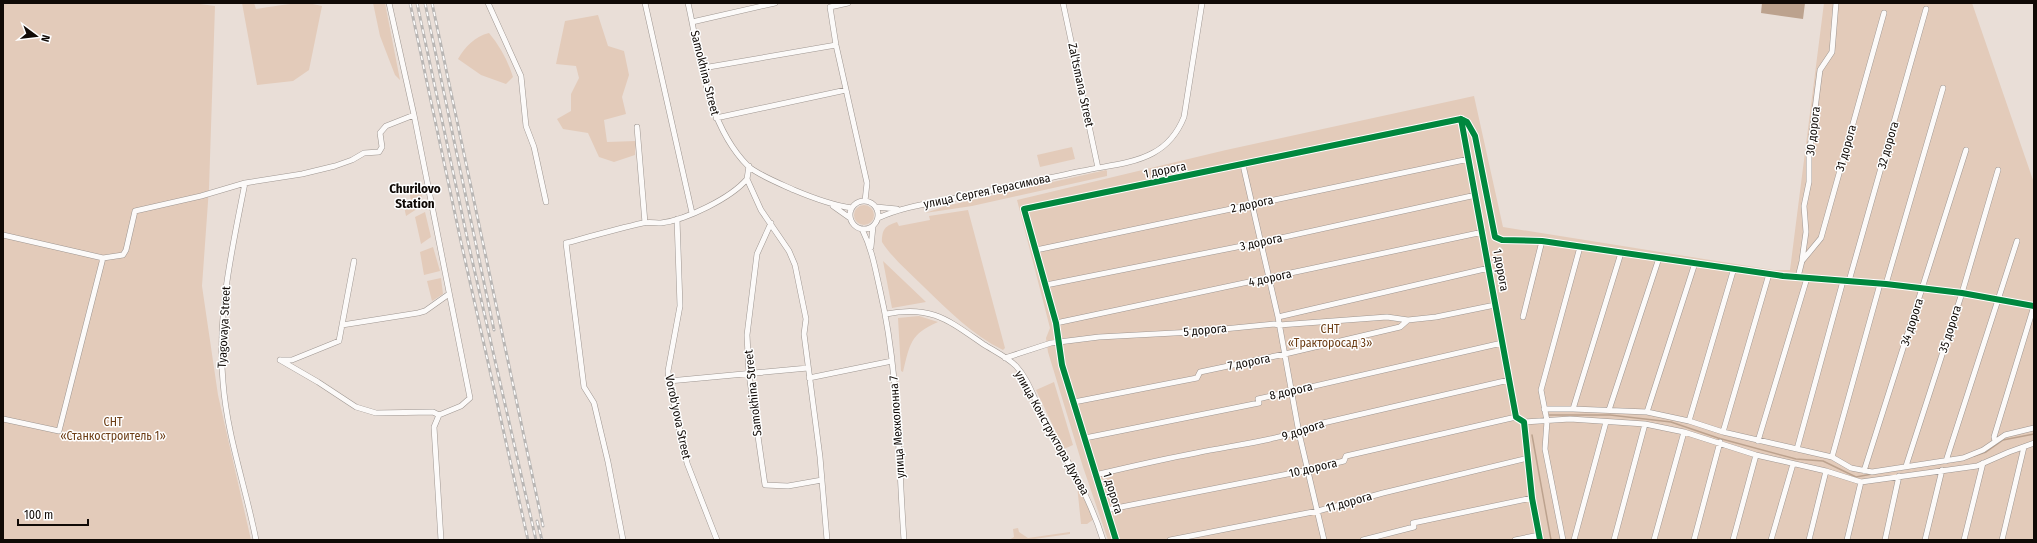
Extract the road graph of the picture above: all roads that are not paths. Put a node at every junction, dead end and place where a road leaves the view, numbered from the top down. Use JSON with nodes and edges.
{"nodes":[{"id":1,"x":389,"y":3,"type":"edge"},
{"id":2,"x":488,"y":3,"type":"edge"},
{"id":3,"x":645,"y":3,"type":"edge"},
{"id":4,"x":688,"y":3,"type":"edge"},
{"id":5,"x":775,"y":3,"type":"edge"},
{"id":6,"x":848,"y":3,"type":"edge"},
{"id":7,"x":1063,"y":3,"type":"edge"},
{"id":8,"x":1202,"y":3,"type":"edge"},
{"id":9,"x":1836,"y":3,"type":"edge"},
{"id":10,"x":1926,"y":9,"type":"dead end"},
{"id":11,"x":1884,"y":13,"type":"dead end"},
{"id":12,"x":692,"y":22,"type":"junction"},
{"id":13,"x":836,"y":44,"type":"junction"},
{"id":14,"x":703,"y":68,"type":"junction"},
{"id":15,"x":1944,"y":88,"type":"dead end"},
{"id":16,"x":846,"y":90,"type":"junction"},
{"id":17,"x":414,"y":115,"type":"junction"},
{"id":18,"x":716,"y":118,"type":"junction"},
{"id":19,"x":1461,"y":119,"type":"junction"},
{"id":20,"x":637,"y":127,"type":"dead end"},
{"id":21,"x":1966,"y":150,"type":"dead end"},
{"id":22,"x":1469,"y":159,"type":"junction"},
{"id":23,"x":1243,"y":165,"type":"junction"},
{"id":24,"x":749,"y":166,"type":"junction"},
{"id":25,"x":1098,"y":168,"type":"junction"},
{"id":26,"x":1998,"y":170,"type":"dead end"},
{"id":27,"x":746,"y":179,"type":"junction"},
{"id":28,"x":245,"y":183,"type":"junction"},
{"id":29,"x":1476,"y":196,"type":"junction"},
{"id":30,"x":546,"y":202,"type":"dead end"},
{"id":31,"x":868,"y":202,"type":"junction"},
{"id":32,"x":830,"y":204,"type":"junction"},
{"id":33,"x":1252,"y":204,"type":"junction"},
{"id":34,"x":876,"y":207,"type":"junction"},
{"id":35,"x":852,"y":208,"type":"junction"},
{"id":36,"x":898,"y":209,"type":"junction"},
{"id":37,"x":692,"y":213,"type":"junction"},
{"id":38,"x":850,"y":218,"type":"junction"},
{"id":39,"x":878,"y":218,"type":"junction"},
{"id":40,"x":677,"y":219,"type":"junction"},
{"id":41,"x":645,"y":223,"type":"junction"},
{"id":42,"x":771,"y":223,"type":"junction"},
{"id":43,"x":873,"y":226,"type":"junction"},
{"id":44,"x":862,"y":229,"type":"junction"},
{"id":45,"x":1483,"y":232,"type":"junction"},
{"id":46,"x":3,"y":235,"type":"edge"},
{"id":47,"x":1542,"y":241,"type":"junction"},
{"id":48,"x":2017,"y":241,"type":"dead end"},
{"id":49,"x":1262,"y":242,"type":"junction"},
{"id":50,"x":871,"y":247,"type":"junction"},
{"id":51,"x":1580,"y":247,"type":"junction"},
{"id":52,"x":1036,"y":250,"type":"junction"},
{"id":53,"x":1621,"y":253,"type":"junction"},
{"id":54,"x":103,"y":258,"type":"junction"},
{"id":55,"x":1659,"y":258,"type":"junction"},
{"id":56,"x":354,"y":261,"type":"dead end"},
{"id":57,"x":1802,"y":261,"type":"junction"},
{"id":58,"x":1695,"y":263,"type":"junction"},
{"id":59,"x":1489,"y":268,"type":"junction"},
{"id":60,"x":1734,"y":268,"type":"junction"},
{"id":61,"x":1769,"y":274,"type":"junction"},
{"id":62,"x":1269,"y":278,"type":"junction"},
{"id":63,"x":1798,"y":278,"type":"junction"},
{"id":64,"x":1807,"y":278,"type":"junction"},
{"id":65,"x":1843,"y":281,"type":"junction"},
{"id":66,"x":1849,"y":281,"type":"junction"},
{"id":67,"x":1883,"y":284,"type":"junction"},
{"id":68,"x":1046,"y":285,"type":"junction"},
{"id":69,"x":1923,"y":289,"type":"junction"},
{"id":70,"x":1962,"y":293,"type":"junction"},
{"id":71,"x":449,"y":294,"type":"junction"},
{"id":72,"x":1998,"y":299,"type":"junction"},
{"id":73,"x":1495,"y":305,"type":"junction"},
{"id":74,"x":2034,"y":306,"type":"edge"},
{"id":75,"x":886,"y":314,"type":"junction"},
{"id":76,"x":1278,"y":316,"type":"junction"},
{"id":77,"x":1524,"y":317,"type":"dead end"},
{"id":78,"x":1408,"y":320,"type":"junction"},
{"id":79,"x":1056,"y":323,"type":"junction"},
{"id":80,"x":342,"y":325,"type":"junction"},
{"id":81,"x":1279,"y":325,"type":"junction"},
{"id":82,"x":1059,"y":342,"type":"junction"},
{"id":83,"x":1502,"y":342,"type":"junction"},
{"id":84,"x":1285,"y":354,"type":"junction"},
{"id":85,"x":1005,"y":358,"type":"junction"},
{"id":86,"x":892,"y":361,"type":"junction"},
{"id":87,"x":808,"y":368,"type":"junction"},
{"id":88,"x":749,"y":374,"type":"junction"},
{"id":89,"x":809,"y":378,"type":"junction"},
{"id":90,"x":1509,"y":380,"type":"junction"},
{"id":91,"x":669,"y":381,"type":"junction"},
{"id":92,"x":1292,"y":391,"type":"junction"},
{"id":93,"x":1074,"y":402,"type":"junction"},
{"id":94,"x":1544,"y":409,"type":"junction"},
{"id":95,"x":1573,"y":409,"type":"junction"},
{"id":96,"x":1609,"y":410,"type":"junction"},
{"id":97,"x":1647,"y":412,"type":"junction"},
{"id":98,"x":439,"y":415,"type":"junction"},
{"id":99,"x":1516,"y":416,"type":"junction"},
{"id":100,"x":3,"y":419,"type":"edge"},
{"id":101,"x":1689,"y":420,"type":"junction"},
{"id":102,"x":1547,"y":421,"type":"junction"},
{"id":103,"x":1524,"y":422,"type":"junction"},
{"id":104,"x":1606,"y":422,"type":"junction"},
{"id":105,"x":1645,"y":424,"type":"junction"},
{"id":106,"x":2034,"y":428,"type":"edge"},
{"id":107,"x":1684,"y":432,"type":"junction"},
{"id":108,"x":1723,"y":432,"type":"junction"},
{"id":109,"x":1299,"y":433,"type":"junction"},
{"id":110,"x":1085,"y":438,"type":"junction"},
{"id":111,"x":1758,"y":441,"type":"junction"},
{"id":112,"x":1995,"y":441,"type":"junction"},
{"id":113,"x":1720,"y":442,"type":"junction"},
{"id":114,"x":2034,"y":443,"type":"edge"},
{"id":115,"x":2024,"y":446,"type":"junction"},
{"id":116,"x":1797,"y":449,"type":"junction"},
{"id":117,"x":1756,"y":454,"type":"junction"},
{"id":118,"x":1832,"y":457,"type":"junction"},
{"id":119,"x":1528,"y":458,"type":"junction"},
{"id":120,"x":1946,"y":461,"type":"junction"},
{"id":121,"x":1983,"y":463,"type":"junction"},
{"id":122,"x":1793,"y":464,"type":"junction"},
{"id":123,"x":1906,"y":466,"type":"junction"},
{"id":124,"x":1308,"y":470,"type":"junction"},
{"id":125,"x":1942,"y":470,"type":"junction"},
{"id":126,"x":1826,"y":471,"type":"junction"},
{"id":127,"x":1864,"y":471,"type":"junction"},
{"id":128,"x":1095,"y":475,"type":"junction"},
{"id":129,"x":1899,"y":476,"type":"junction"},
{"id":130,"x":822,"y":480,"type":"junction"},
{"id":131,"x":1861,"y":482,"type":"junction"},
{"id":132,"x":1532,"y":498,"type":"junction"},
{"id":133,"x":1106,"y":510,"type":"junction"},
{"id":134,"x":1318,"y":511,"type":"junction"},
{"id":135,"x":1539,"y":537,"type":"edge"},
{"id":136,"x":256,"y":540,"type":"edge"},
{"id":137,"x":441,"y":540,"type":"edge"},
{"id":138,"x":623,"y":540,"type":"edge"},
{"id":139,"x":717,"y":540,"type":"edge"},
{"id":140,"x":827,"y":540,"type":"edge"},
{"id":141,"x":904,"y":540,"type":"edge"},
{"id":142,"x":1103,"y":540,"type":"edge"},
{"id":143,"x":1116,"y":540,"type":"edge"},
{"id":144,"x":1170,"y":540,"type":"edge"},
{"id":145,"x":1324,"y":540,"type":"edge"},
{"id":146,"x":1363,"y":540,"type":"edge"},
{"id":147,"x":1515,"y":540,"type":"edge"},
{"id":148,"x":1563,"y":540,"type":"edge"},
{"id":149,"x":1574,"y":540,"type":"edge"},
{"id":150,"x":1614,"y":540,"type":"edge"},
{"id":151,"x":1654,"y":540,"type":"edge"},
{"id":152,"x":1694,"y":540,"type":"edge"},
{"id":153,"x":1733,"y":540,"type":"edge"},
{"id":154,"x":1771,"y":540,"type":"edge"},
{"id":155,"x":1809,"y":540,"type":"edge"},
{"id":156,"x":1847,"y":540,"type":"edge"},
{"id":157,"x":1885,"y":540,"type":"edge"},
{"id":158,"x":1925,"y":540,"type":"edge"},
{"id":159,"x":1964,"y":540,"type":"edge"},
{"id":160,"x":2002,"y":540,"type":"edge"}],
"edges":[{"from":1,"to":17,"type":"street"},
{"from":2,"to":30,"type":"street"},
{"from":3,"to":37,"type":"street"},
{"from":4,"to":12,"type":"street","name":"Samokhina Street"},
{"from":5,"to":12,"type":"street"},
{"from":6,"to":13,"type":"street"},
{"from":7,"to":25,"type":"street","name":"Zal'tsmana Street"},
{"from":8,"to":25,"type":"street","name":"улица Сергея Герасимова"},
{"from":9,"to":57,"type":"street","name":"30 дорога"},
{"from":10,"to":66,"type":"street","name":"32 дорога"},
{"from":11,"to":57,"type":"street","name":"31 дорога"},
{"from":12,"to":14,"type":"street","name":"Samokhina Street"},
{"from":13,"to":14,"type":"street"},
{"from":13,"to":16,"type":"street"},
{"from":14,"to":18,"type":"street","name":"Samokhina Street"},
{"from":15,"to":67,"type":"street"},
{"from":16,"to":18,"type":"street"},
{"from":16,"to":31,"type":"street"},
{"from":17,"to":28,"type":"street"},
{"from":17,"to":71,"type":"street"},
{"from":18,"to":24,"type":"street","name":"Samokhina Street"},
{"from":19,"to":22,"type":"street","name":"1 дорога"},
{"from":19,"to":23,"type":"street","name":"1 дорога"},
{"from":19,"to":47,"type":"street"},
{"from":20,"to":41,"type":"street"},
{"from":21,"to":69,"type":"street","name":"34 дорога"},
{"from":22,"to":29,"type":"street","name":"1 дорога"},
{"from":22,"to":33,"type":"street","name":"2 дорога"},
{"from":23,"to":33,"type":"street"},
{"from":23,"to":52,"type":"street","name":"1 дорога"},
{"from":24,"to":27,"type":"street"},
{"from":24,"to":32,"type":"street"},
{"from":25,"to":36,"type":"street","name":"улица Сергея Герасимова"},
{"from":26,"to":70,"type":"street","name":"35 дорога"},
{"from":27,"to":37,"type":"street"},
{"from":27,"to":42,"type":"street"},
{"from":28,"to":54,"type":"street"},
{"from":28,"to":136,"type":"street","name":"Tyagovaya Street"},
{"from":29,"to":45,"type":"street","name":"1 дорога"},
{"from":29,"to":49,"type":"street","name":"3 дорога"},
{"from":31,"to":34,"type":"street"},
{"from":31,"to":35,"type":"street"},
{"from":32,"to":35,"type":"street"},
{"from":32,"to":38,"type":"street"},
{"from":33,"to":49,"type":"street"},
{"from":33,"to":52,"type":"street","name":"2 дорога"},
{"from":34,"to":36,"type":"street"},
{"from":34,"to":39,"type":"street"},
{"from":35,"to":38,"type":"street"},
{"from":36,"to":39,"type":"street","name":"улица Сергея Герасимова"},
{"from":37,"to":40,"type":"street"},
{"from":38,"to":44,"type":"street"},
{"from":39,"to":43,"type":"street"},
{"from":40,"to":41,"type":"street"},
{"from":40,"to":91,"type":"street","name":"Vorob'yova Street"},
{"from":41,"to":138,"type":"street"},
{"from":42,"to":87,"type":"street"},
{"from":42,"to":88,"type":"street","name":"Samokhina Street"},
{"from":43,"to":44,"type":"street"},
{"from":43,"to":50,"type":"street"},
{"from":44,"to":50,"type":"street"},
{"from":45,"to":59,"type":"street","name":"1 дорога"},
{"from":45,"to":62,"type":"street","name":"4 дорога"},
{"from":46,"to":54,"type":"street"},
{"from":47,"to":51,"type":"street"},
{"from":47,"to":77,"type":"street"},
{"from":48,"to":72,"type":"street"},
{"from":49,"to":62,"type":"street"},
{"from":49,"to":68,"type":"street","name":"3 дорога"},
{"from":50,"to":75,"type":"street"},
{"from":51,"to":53,"type":"street"},
{"from":51,"to":94,"type":"street"},
{"from":52,"to":68,"type":"street","name":"1 дорога"},
{"from":53,"to":55,"type":"street"},
{"from":53,"to":95,"type":"street"},
{"from":54,"to":100,"type":"street"},
{"from":55,"to":58,"type":"street"},
{"from":55,"to":96,"type":"street"},
{"from":56,"to":80,"type":"street"},
{"from":57,"to":63,"type":"street","name":"31 дорога"},
{"from":58,"to":60,"type":"street"},
{"from":58,"to":97,"type":"street"},
{"from":59,"to":73,"type":"street","name":"1 дорога"},
{"from":59,"to":76,"type":"street"},
{"from":60,"to":61,"type":"street"},
{"from":60,"to":101,"type":"street"},
{"from":61,"to":63,"type":"street"},
{"from":61,"to":108,"type":"street"},
{"from":62,"to":76,"type":"street"},
{"from":62,"to":79,"type":"street","name":"4 дорога"},
{"from":63,"to":64,"type":"street"},
{"from":64,"to":65,"type":"street"},
{"from":64,"to":111,"type":"street"},
{"from":65,"to":66,"type":"street"},
{"from":65,"to":116,"type":"street"},
{"from":66,"to":67,"type":"street"},
{"from":67,"to":69,"type":"street"},
{"from":67,"to":118,"type":"street"},
{"from":68,"to":79,"type":"street","name":"1 дорога"},
{"from":69,"to":70,"type":"street"},
{"from":69,"to":127,"type":"street","name":"34 дорога"},
{"from":70,"to":72,"type":"street"},
{"from":70,"to":123,"type":"street","name":"35 дорога"},
{"from":71,"to":80,"type":"street"},
{"from":71,"to":98,"type":"street"},
{"from":72,"to":74,"type":"street"},
{"from":72,"to":120,"type":"street"},
{"from":73,"to":78,"type":"street","name":"7 дорога"},
{"from":73,"to":83,"type":"street","name":"1 дорога"},
{"from":74,"to":112,"type":"street"},
{"from":75,"to":85,"type":"street","name":"улица Конструктора Духова"},
{"from":75,"to":86,"type":"street","name":"улица Мехколонна 7"},
{"from":76,"to":81,"type":"street"},
{"from":78,"to":81,"type":"street","name":"5 дорога"},
{"from":78,"to":84,"type":"street","name":"7 дорога"},
{"from":79,"to":82,"type":"street","name":"1 дорога"},
{"from":80,"to":98,"type":"street"},
{"from":81,"to":82,"type":"street","name":"5 дорога"},
{"from":81,"to":84,"type":"street"},
{"from":82,"to":85,"type":"street","name":"5 дорога"},
{"from":82,"to":93,"type":"street","name":"1 дорога"},
{"from":83,"to":90,"type":"street","name":"1 дорога"},
{"from":83,"to":92,"type":"street","name":"8 дорога"},
{"from":84,"to":92,"type":"street"},
{"from":84,"to":93,"type":"street","name":"7 дорога"},
{"from":85,"to":142,"type":"street","name":"улица Конструктора Духова"},
{"from":86,"to":89,"type":"street"},
{"from":86,"to":141,"type":"street","name":"улица Мехколонна 7"},
{"from":87,"to":88,"type":"street"},
{"from":87,"to":89,"type":"street"},
{"from":88,"to":91,"type":"street"},
{"from":88,"to":130,"type":"street","name":"Samokhina Street"},
{"from":89,"to":130,"type":"street"},
{"from":90,"to":99,"type":"street","name":"1 дорога"},
{"from":90,"to":109,"type":"street","name":"9 дорога"},
{"from":91,"to":139,"type":"street","name":"Vorob'yova Street"},
{"from":92,"to":109,"type":"street"},
{"from":92,"to":110,"type":"street","name":"8 дорога"},
{"from":93,"to":110,"type":"street","name":"1 дорога"},
{"from":94,"to":95,"type":"street"},
{"from":94,"to":102,"type":"street"},
{"from":95,"to":96,"type":"street"},
{"from":96,"to":97,"type":"street"},
{"from":97,"to":101,"type":"street"},
{"from":98,"to":137,"type":"street"},
{"from":99,"to":103,"type":"street"},
{"from":99,"to":124,"type":"street","name":"10 дорога"},
{"from":101,"to":108,"type":"street"},
{"from":102,"to":103,"type":"street"},
{"from":102,"to":104,"type":"street"},
{"from":102,"to":148,"type":"street"},
{"from":103,"to":119,"type":"street"},
{"from":104,"to":105,"type":"street"},
{"from":104,"to":149,"type":"street"},
{"from":105,"to":107,"type":"street"},
{"from":105,"to":150,"type":"street"},
{"from":106,"to":112,"type":"street"},
{"from":107,"to":113,"type":"street"},
{"from":107,"to":151,"type":"street"},
{"from":108,"to":111,"type":"street"},
{"from":109,"to":124,"type":"street"},
{"from":109,"to":128,"type":"street","name":"9 дорога"},
{"from":110,"to":128,"type":"street","name":"1 дорога"},
{"from":111,"to":116,"type":"street"},
{"from":112,"to":120,"type":"street"},
{"from":113,"to":117,"type":"street"},
{"from":113,"to":152,"type":"street"},
{"from":114,"to":115,"type":"street"},
{"from":115,"to":121,"type":"street"},
{"from":115,"to":160,"type":"street"},
{"from":116,"to":118,"type":"street"},
{"from":117,"to":122,"type":"street"},
{"from":117,"to":153,"type":"street"},
{"from":118,"to":127,"type":"street"},
{"from":119,"to":132,"type":"street"},
{"from":119,"to":134,"type":"street","name":"11 дорога"},
{"from":120,"to":123,"type":"street"},
{"from":121,"to":125,"type":"street"},
{"from":121,"to":159,"type":"street"},
{"from":122,"to":126,"type":"street"},
{"from":122,"to":154,"type":"street"},
{"from":123,"to":127,"type":"street"},
{"from":124,"to":133,"type":"street","name":"10 дорога"},
{"from":124,"to":134,"type":"street"},
{"from":125,"to":129,"type":"street"},
{"from":125,"to":158,"type":"street"},
{"from":126,"to":131,"type":"street"},
{"from":126,"to":155,"type":"street"},
{"from":128,"to":133,"type":"street","name":"1 дорога"},
{"from":129,"to":131,"type":"street"},
{"from":129,"to":157,"type":"street"},
{"from":130,"to":140,"type":"street"},
{"from":131,"to":156,"type":"street"},
{"from":132,"to":135,"type":"street"},
{"from":132,"to":146,"type":"street"},
{"from":133,"to":143,"type":"street","name":"1 дорога"},
{"from":134,"to":144,"type":"street","name":"11 дорога"},
{"from":134,"to":145,"type":"street"},
{"from":135,"to":147,"type":"street"}]}
